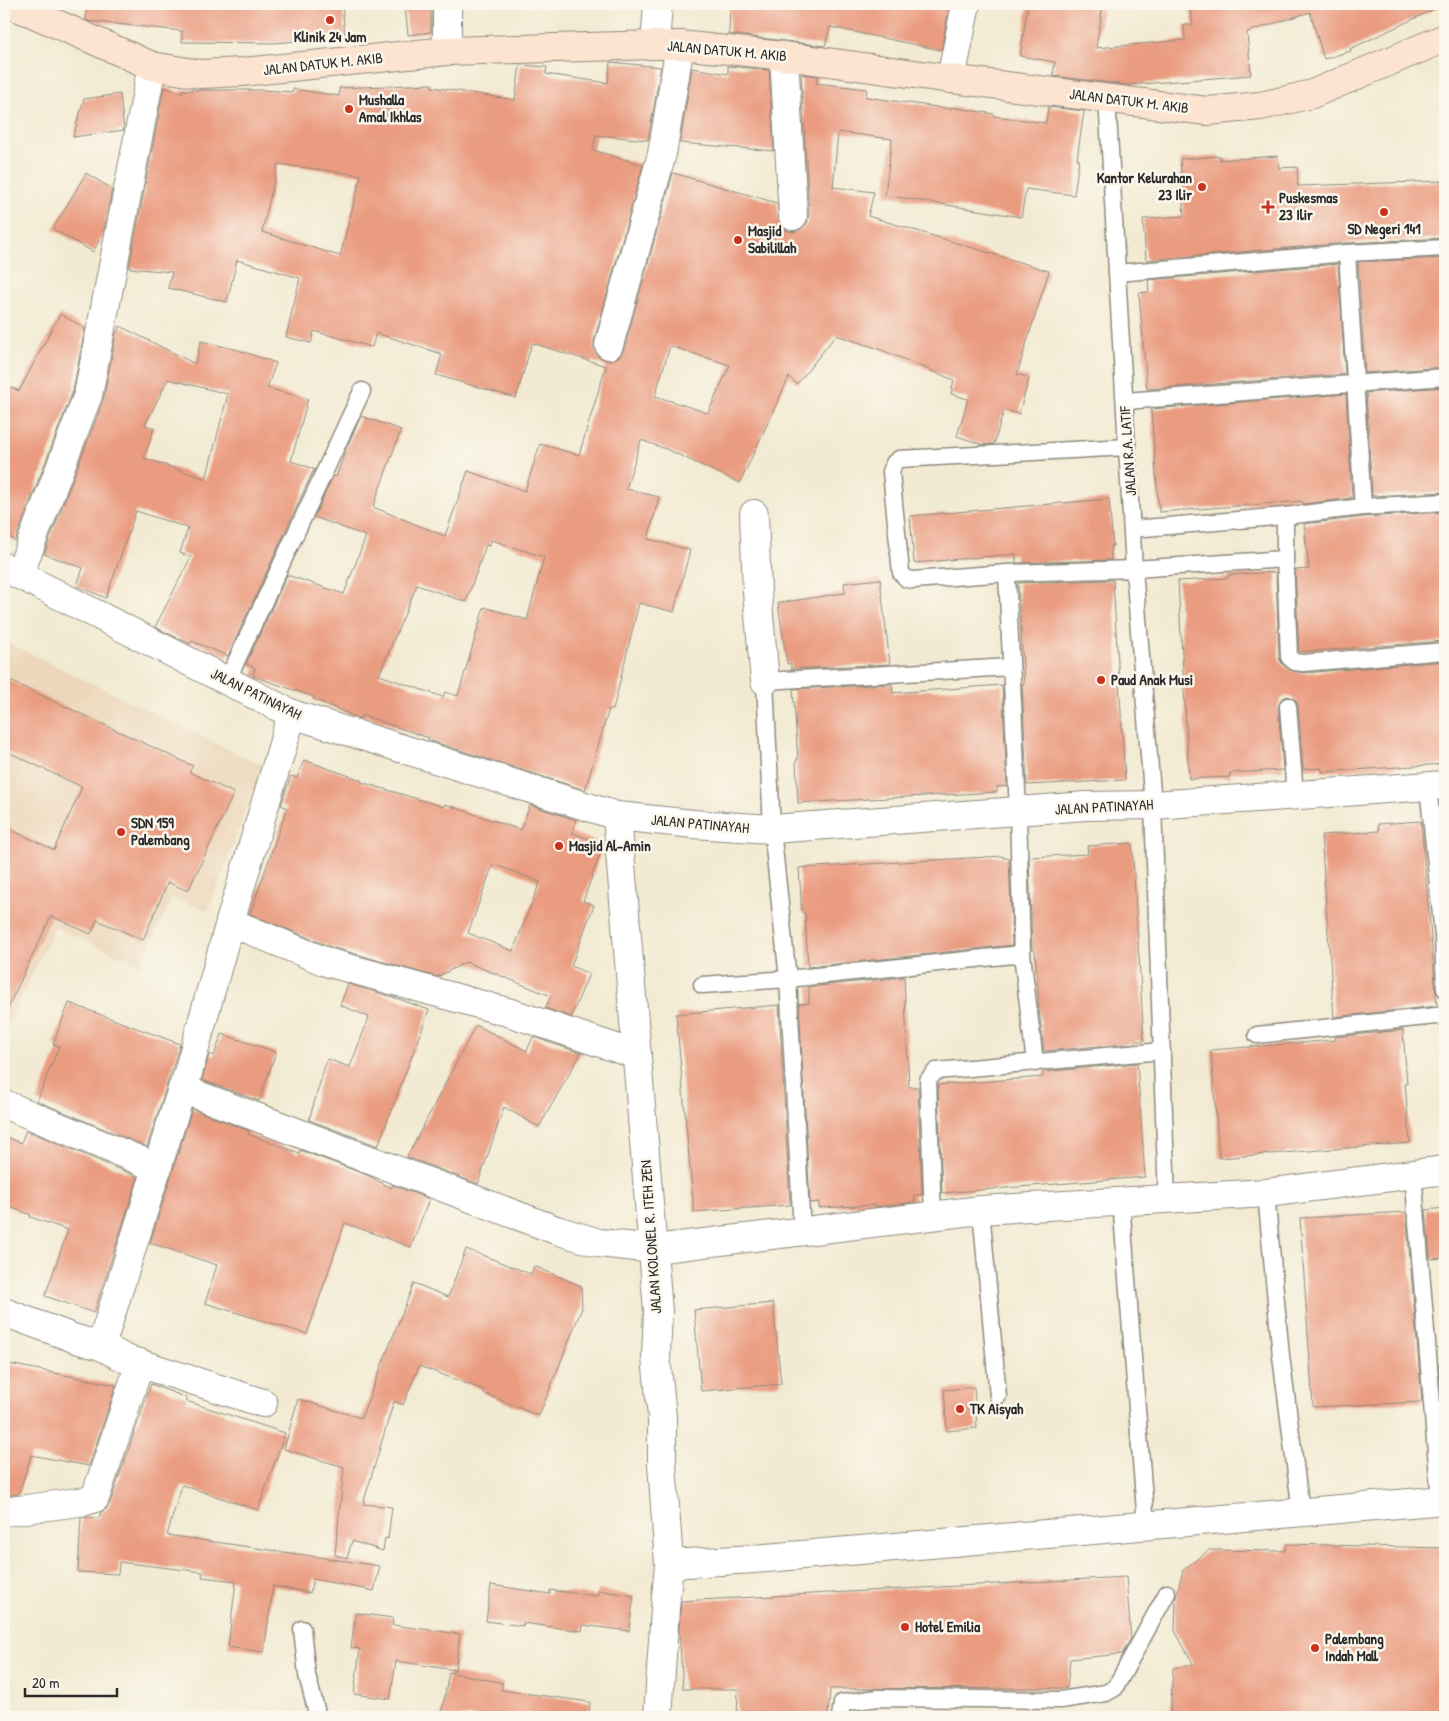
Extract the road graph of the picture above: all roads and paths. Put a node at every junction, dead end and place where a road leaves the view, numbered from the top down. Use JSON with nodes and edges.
{"nodes":[{"id":1,"x":8,"y":4,"type":"edge"},
{"id":2,"x":447,"y":4,"type":"edge"},
{"id":3,"x":658,"y":4,"type":"edge"},
{"id":4,"x":966,"y":4,"type":"edge"},
{"id":5,"x":1445,"y":38,"type":"edge"},
{"id":6,"x":667,"y":45,"type":"junction"},
{"id":7,"x":447,"y":51,"type":"junction"},
{"id":8,"x":784,"y":56,"type":"junction"},
{"id":9,"x":152,"y":66,"type":"junction"},
{"id":10,"x":951,"y":79,"type":"junction"},
{"id":11,"x":1107,"y":98,"type":"junction"},
{"id":12,"x":793,"y":216,"type":"dead end"},
{"id":13,"x":1445,"y":248,"type":"edge"},
{"id":14,"x":1347,"y":253,"type":"junction"},
{"id":15,"x":1118,"y":273,"type":"junction"},
{"id":16,"x":609,"y":346,"type":"dead end"},
{"id":17,"x":1445,"y":377,"type":"edge"},
{"id":18,"x":1356,"y":384,"type":"junction"},
{"id":19,"x":362,"y":391,"type":"dead end"},
{"id":20,"x":1125,"y":401,"type":"junction"},
{"id":21,"x":1128,"y":448,"type":"junction"},
{"id":22,"x":1445,"y":502,"type":"edge"},
{"id":23,"x":1363,"y":506,"type":"junction"},
{"id":24,"x":754,"y":514,"type":"dead end"},
{"id":25,"x":1285,"y":516,"type":"junction"},
{"id":26,"x":1133,"y":529,"type":"junction"},
{"id":27,"x":1285,"y":559,"type":"junction"},
{"id":28,"x":1134,"y":569,"type":"junction"},
{"id":29,"x":12,"y":571,"type":"edge"},
{"id":30,"x":1007,"y":574,"type":"junction"},
{"id":31,"x":1445,"y":652,"type":"edge"},
{"id":32,"x":1012,"y":667,"type":"junction"},
{"id":33,"x":227,"y":681,"type":"junction"},
{"id":34,"x":765,"y":681,"type":"junction"},
{"id":35,"x":1288,"y":706,"type":"dead end"},
{"id":36,"x":292,"y":714,"type":"junction"},
{"id":37,"x":1437,"y":786,"type":"edge"},
{"id":38,"x":1295,"y":795,"type":"junction"},
{"id":39,"x":1153,"y":805,"type":"junction"},
{"id":40,"x":1018,"y":812,"type":"junction"},
{"id":41,"x":617,"y":816,"type":"junction"},
{"id":42,"x":772,"y":829,"type":"junction"},
{"id":43,"x":230,"y":922,"type":"junction"},
{"id":44,"x":1444,"y":935,"type":"edge"},
{"id":45,"x":1022,"y":954,"type":"junction"},
{"id":46,"x":788,"y":979,"type":"junction"},
{"id":47,"x":702,"y":986,"type":"dead end"},
{"id":48,"x":1445,"y":990,"type":"edge"},
{"id":49,"x":1445,"y":1015,"type":"edge"},
{"id":50,"x":1257,"y":1035,"type":"dead end"},
{"id":51,"x":1162,"y":1051,"type":"junction"},
{"id":52,"x":637,"y":1055,"type":"junction"},
{"id":53,"x":1034,"y":1063,"type":"junction"},
{"id":54,"x":182,"y":1089,"type":"junction"},
{"id":55,"x":4,"y":1104,"type":"edge"},
{"id":56,"x":158,"y":1168,"type":"junction"},
{"id":57,"x":1445,"y":1170,"type":"edge"},
{"id":58,"x":1413,"y":1173,"type":"junction"},
{"id":59,"x":1266,"y":1192,"type":"junction"},
{"id":60,"x":1167,"y":1200,"type":"junction"},
{"id":61,"x":1121,"y":1201,"type":"junction"},
{"id":62,"x":981,"y":1210,"type":"junction"},
{"id":63,"x":933,"y":1217,"type":"junction"},
{"id":64,"x":802,"y":1232,"type":"junction"},
{"id":65,"x":654,"y":1249,"type":"junction"},
{"id":66,"x":4,"y":1312,"type":"edge"},
{"id":67,"x":101,"y":1346,"type":"junction"},
{"id":68,"x":140,"y":1363,"type":"junction"},
{"id":69,"x":998,"y":1396,"type":"dead end"},
{"id":70,"x":263,"y":1403,"type":"dead end"},
{"id":71,"x":1443,"y":1500,"type":"edge"},
{"id":72,"x":4,"y":1512,"type":"edge"},
{"id":73,"x":1301,"y":1512,"type":"junction"},
{"id":74,"x":1146,"y":1524,"type":"junction"},
{"id":75,"x":669,"y":1564,"type":"junction"},
{"id":76,"x":1167,"y":1594,"type":"dead end"},
{"id":77,"x":302,"y":1629,"type":"dead end"},
{"id":78,"x":318,"y":1717,"type":"edge"},
{"id":79,"x":658,"y":1717,"type":"edge"},
{"id":80,"x":840,"y":1717,"type":"edge"}],
"edges":[{"from":1,"to":9,"type":"street","name":"JALAN DATUK M. AKIB"},
{"from":2,"to":7,"type":"street"},
{"from":3,"to":6,"type":"street"},
{"from":4,"to":10,"type":"street"},
{"from":5,"to":11,"type":"street","name":"JALAN DATUK M. AKIB"},
{"from":6,"to":7,"type":"street","name":"JALAN DATUK M. AKIB"},
{"from":6,"to":8,"type":"street","name":"JALAN DATUK M. AKIB"},
{"from":6,"to":16,"type":"street"},
{"from":7,"to":9,"type":"street","name":"JALAN DATUK M. AKIB"},
{"from":8,"to":10,"type":"street","name":"JALAN DATUK M. AKIB"},
{"from":8,"to":12,"type":"street"},
{"from":9,"to":29,"type":"street"},
{"from":10,"to":11,"type":"street","name":"JALAN DATUK M. AKIB"},
{"from":11,"to":15,"type":"lane","name":"JALAN R.A. LATIF"},
{"from":13,"to":14,"type":"lane"},
{"from":14,"to":15,"type":"lane"},
{"from":14,"to":18,"type":"lane"},
{"from":15,"to":20,"type":"lane","name":"JALAN R.A. LATIF"},
{"from":17,"to":18,"type":"lane"},
{"from":18,"to":20,"type":"lane"},
{"from":18,"to":23,"type":"lane"},
{"from":19,"to":33,"type":"lane"},
{"from":20,"to":21,"type":"lane","name":"JALAN R.A. LATIF"},
{"from":21,"to":26,"type":"lane","name":"JALAN R.A. LATIF"},
{"from":21,"to":30,"type":"lane"},
{"from":22,"to":23,"type":"lane"},
{"from":23,"to":25,"type":"lane"},
{"from":24,"to":34,"type":"street"},
{"from":25,"to":26,"type":"lane"},
{"from":25,"to":27,"type":"lane"},
{"from":26,"to":28,"type":"lane","name":"JALAN R.A. LATIF"},
{"from":27,"to":28,"type":"lane"},
{"from":27,"to":31,"type":"lane"},
{"from":28,"to":30,"type":"lane"},
{"from":28,"to":39,"type":"lane","name":"JALAN R.A. LATIF"},
{"from":29,"to":33,"type":"street","name":"JALAN PATINAYAH"},
{"from":30,"to":32,"type":"lane"},
{"from":32,"to":34,"type":"lane"},
{"from":32,"to":40,"type":"lane"},
{"from":33,"to":36,"type":"street","name":"JALAN PATINAYAH"},
{"from":34,"to":42,"type":"lane"},
{"from":35,"to":38,"type":"lane"},
{"from":36,"to":41,"type":"street","name":"JALAN PATINAYAH"},
{"from":36,"to":43,"type":"street"},
{"from":37,"to":38,"type":"street","name":"JALAN PATINAYAH"},
{"from":37,"to":44,"type":"lane"},
{"from":38,"to":39,"type":"street","name":"JALAN PATINAYAH"},
{"from":39,"to":40,"type":"street","name":"JALAN PATINAYAH"},
{"from":39,"to":51,"type":"lane","name":"JALAN R.A. LATIF"},
{"from":40,"to":42,"type":"street","name":"JALAN PATINAYAH"},
{"from":40,"to":45,"type":"lane"},
{"from":41,"to":42,"type":"street","name":"JALAN PATINAYAH"},
{"from":41,"to":52,"type":"street","name":"JALAN KOLONEL R. ITEH ZEN"},
{"from":42,"to":46,"type":"lane"},
{"from":43,"to":52,"type":"street"},
{"from":43,"to":54,"type":"street"},
{"from":44,"to":48,"type":"lane"},
{"from":45,"to":46,"type":"lane"},
{"from":45,"to":53,"type":"lane"},
{"from":46,"to":47,"type":"lane"},
{"from":46,"to":64,"type":"lane"},
{"from":49,"to":50,"type":"lane"},
{"from":51,"to":53,"type":"lane"},
{"from":51,"to":60,"type":"lane","name":"JALAN R.A. LATIF"},
{"from":52,"to":65,"type":"street","name":"JALAN KOLONEL R. ITEH ZEN"},
{"from":53,"to":63,"type":"lane"},
{"from":54,"to":56,"type":"street"},
{"from":54,"to":65,"type":"street"},
{"from":55,"to":56,"type":"street"},
{"from":56,"to":67,"type":"street"},
{"from":57,"to":58,"type":"street"},
{"from":58,"to":59,"type":"street"},
{"from":58,"to":71,"type":"lane"},
{"from":59,"to":60,"type":"street"},
{"from":59,"to":73,"type":"lane"},
{"from":60,"to":61,"type":"street"},
{"from":61,"to":62,"type":"street"},
{"from":61,"to":74,"type":"lane"},
{"from":62,"to":63,"type":"street"},
{"from":62,"to":69,"type":"lane"},
{"from":63,"to":64,"type":"street"},
{"from":64,"to":65,"type":"street"},
{"from":65,"to":75,"type":"street","name":"JALAN KOLONEL R. ITEH ZEN"},
{"from":66,"to":67,"type":"street"},
{"from":67,"to":68,"type":"street"},
{"from":68,"to":70,"type":"street"},
{"from":68,"to":72,"type":"street"},
{"from":71,"to":73,"type":"street"},
{"from":73,"to":74,"type":"street"},
{"from":74,"to":75,"type":"street"},
{"from":75,"to":79,"type":"street","name":"JALAN KOLONEL R. ITEH ZEN"},
{"from":76,"to":80,"type":"lane"},
{"from":77,"to":78,"type":"lane"}]}
